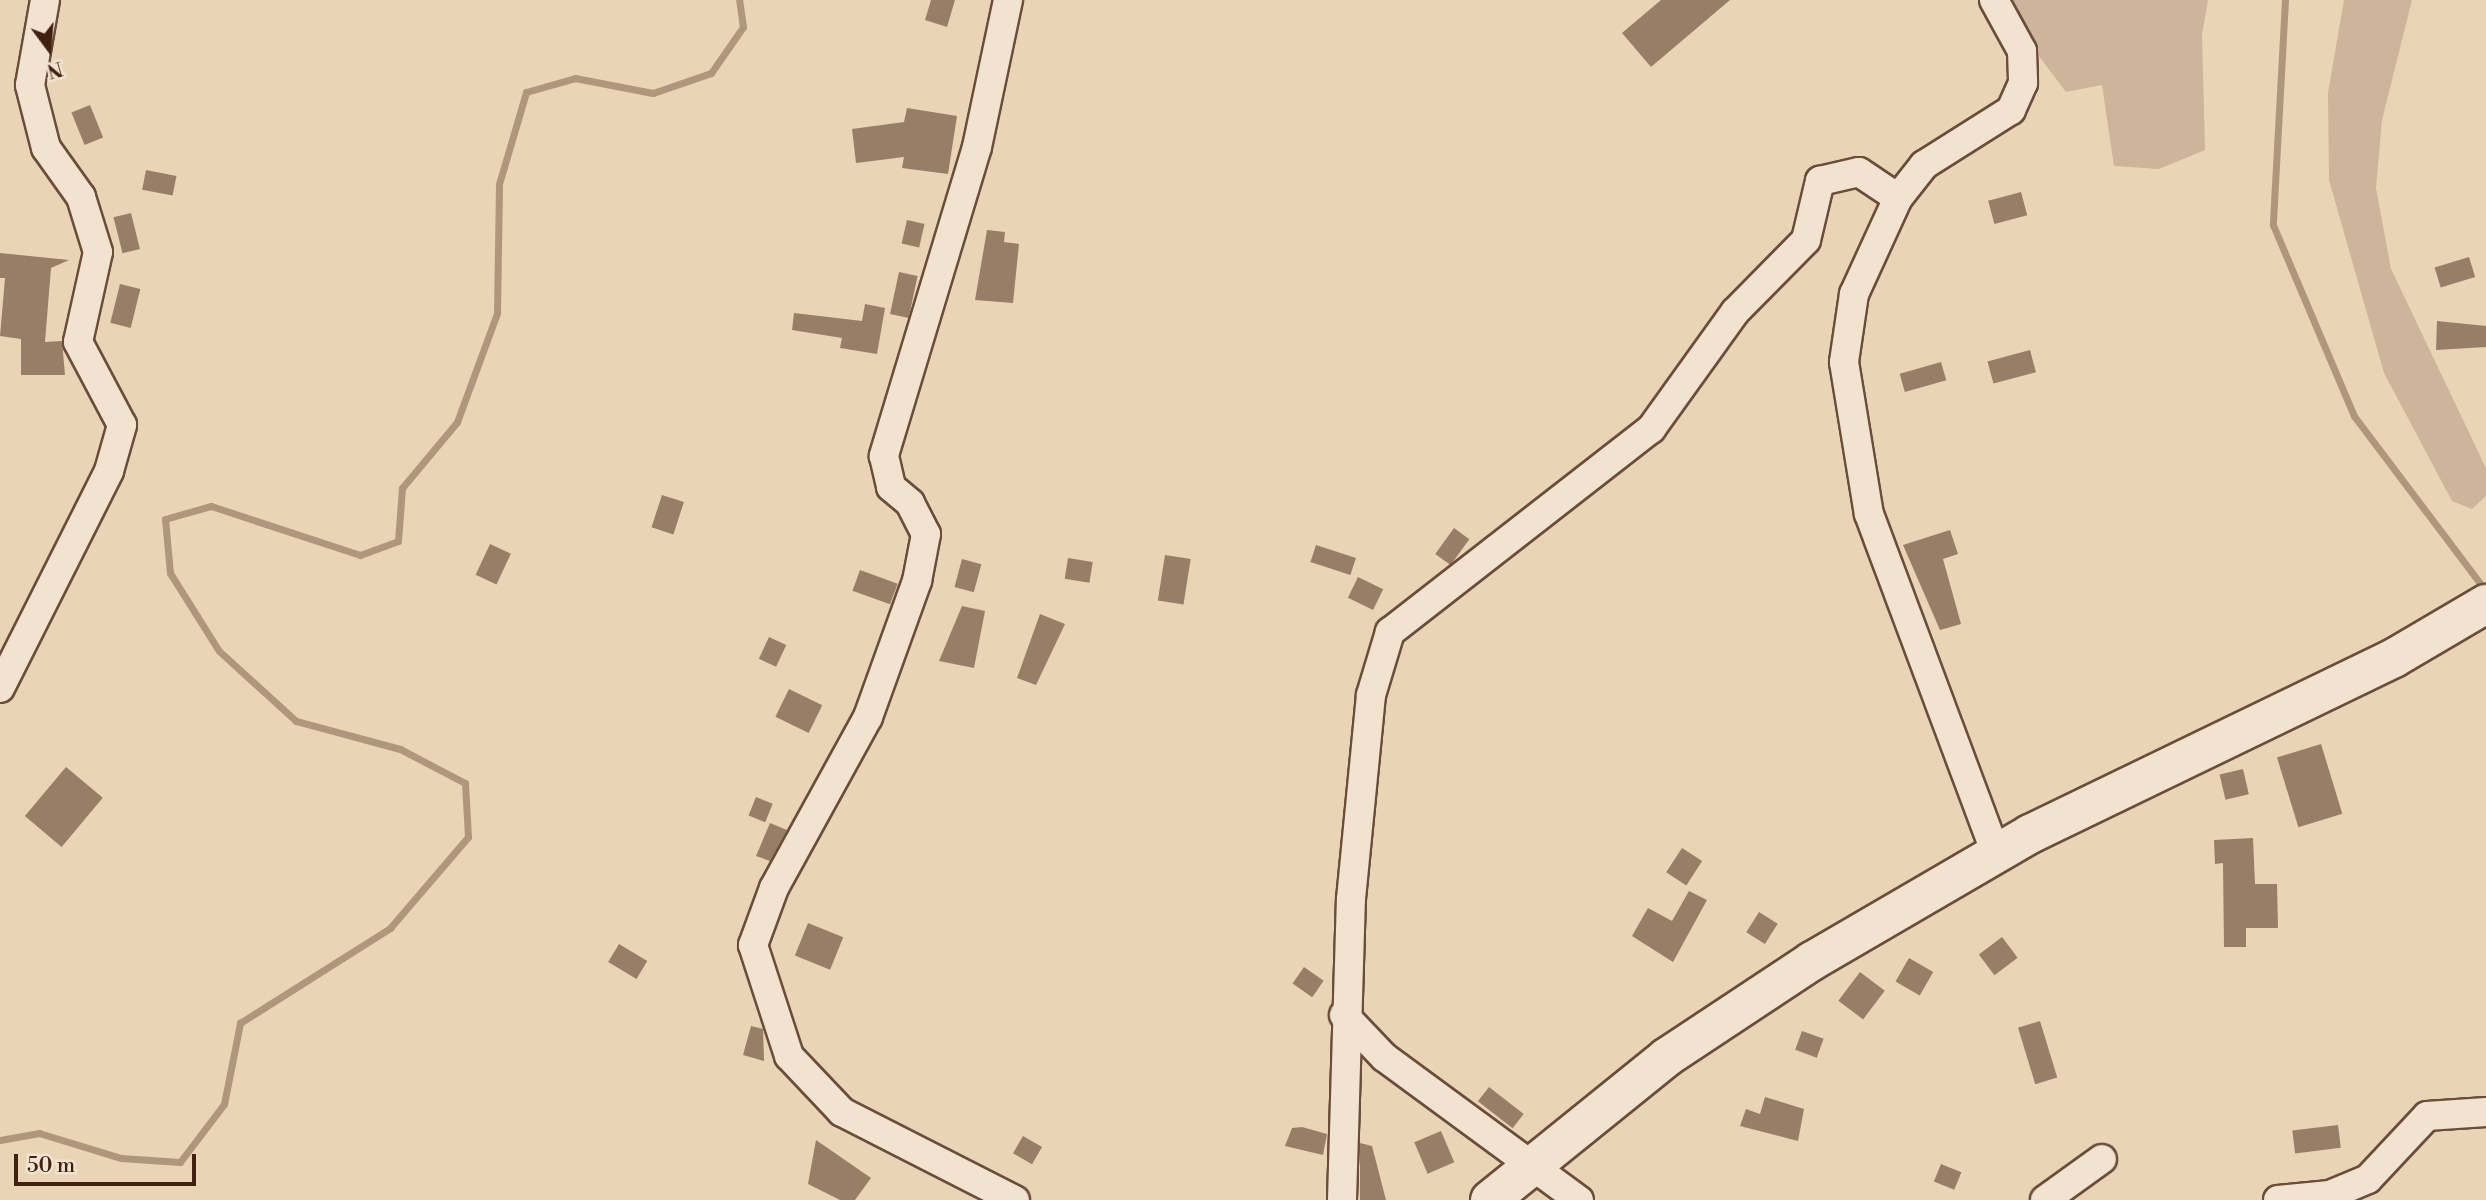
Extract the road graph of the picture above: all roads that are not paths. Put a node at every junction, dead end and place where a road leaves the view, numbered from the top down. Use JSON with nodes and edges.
{"nodes":[{"id":1,"x":45,"y":0,"type":"edge"},
{"id":2,"x":1008,"y":0,"type":"edge"},
{"id":3,"x":1994,"y":0,"type":"edge"},
{"id":4,"x":1898,"y":198,"type":"junction"},
{"id":5,"x":2486,"y":604,"type":"edge"},
{"id":6,"x":0,"y":688,"type":"edge"},
{"id":7,"x":1996,"y":853,"type":"junction"},
{"id":8,"x":1344,"y":1015,"type":"junction"},
{"id":9,"x":2486,"y":1112,"type":"edge"},
{"id":10,"x":2102,"y":1158,"type":"dead end"},
{"id":11,"x":1534,"y":1165,"type":"junction"},
{"id":12,"x":1015,"y":1200,"type":"edge"},
{"id":13,"x":1342,"y":1200,"type":"edge"},
{"id":14,"x":1490,"y":1200,"type":"edge"},
{"id":15,"x":1579,"y":1200,"type":"edge"},
{"id":16,"x":2045,"y":1200,"type":"edge"},
{"id":17,"x":2278,"y":1200,"type":"edge"}],
"edges":[{"from":1,"to":6,"type":"street"},
{"from":2,"to":12,"type":"street"},
{"from":3,"to":4,"type":"street"},
{"from":4,"to":7,"type":"street"},
{"from":4,"to":8,"type":"street"},
{"from":5,"to":7,"type":"main road"},
{"from":7,"to":11,"type":"main road"},
{"from":8,"to":11,"type":"street"},
{"from":8,"to":13,"type":"street"},
{"from":9,"to":17,"type":"street"},
{"from":10,"to":16,"type":"street"},
{"from":11,"to":14,"type":"main road"},
{"from":11,"to":15,"type":"street"}]}
